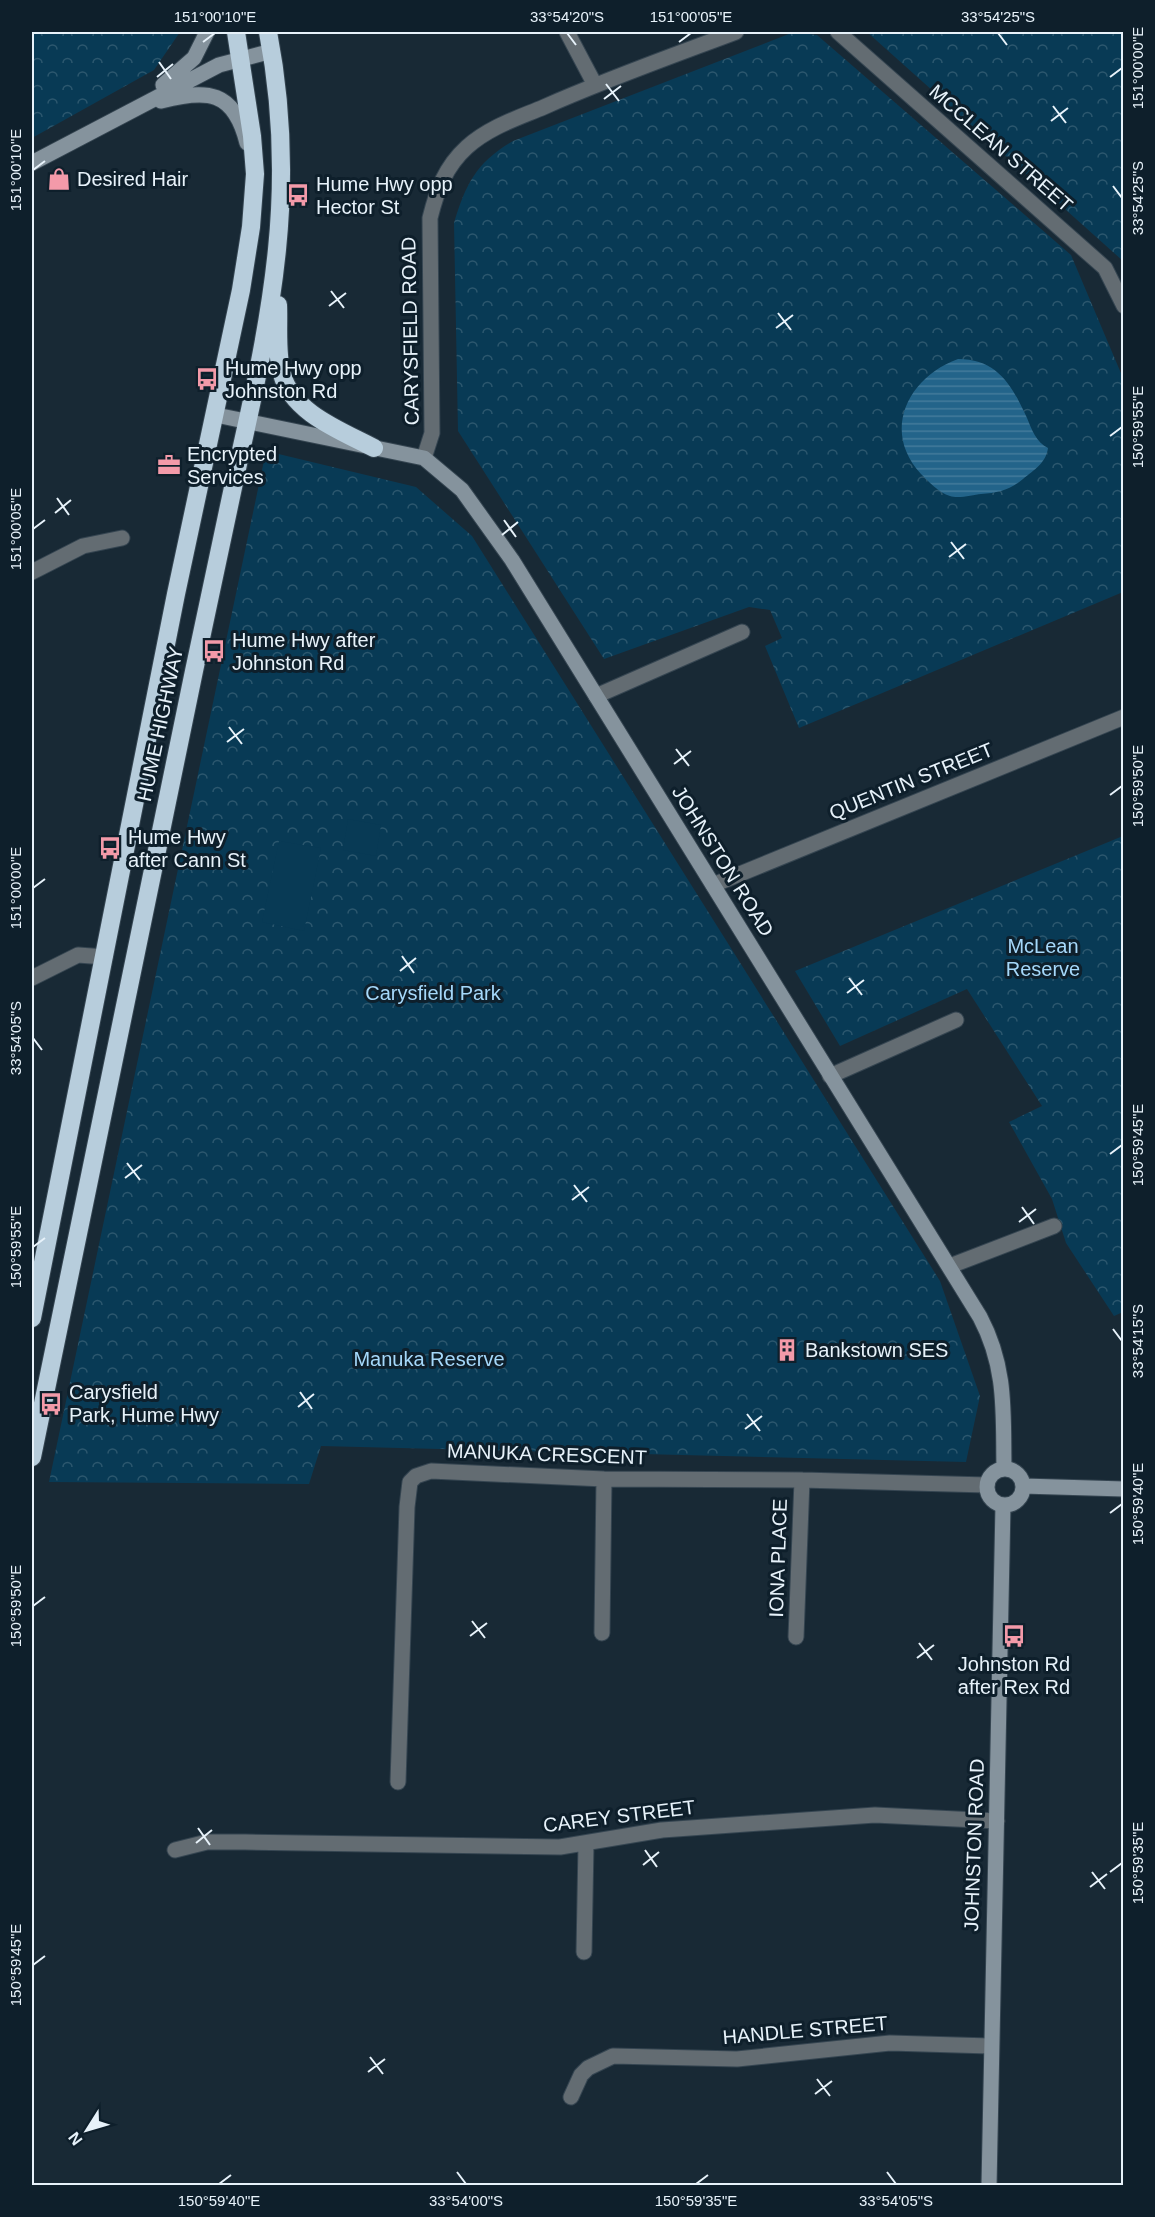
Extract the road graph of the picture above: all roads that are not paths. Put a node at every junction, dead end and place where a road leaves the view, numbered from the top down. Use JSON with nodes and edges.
{"nodes":[{"id":1,"x":207,"y":32,"type":"edge"},
{"id":2,"x":236,"y":32,"type":"edge"},
{"id":3,"x":268,"y":32,"type":"edge"},
{"id":4,"x":567,"y":32,"type":"edge"},
{"id":5,"x":736,"y":32,"type":"edge"},
{"id":6,"x":838,"y":32,"type":"edge"},
{"id":7,"x":272,"y":51,"type":"junction"},
{"id":8,"x":240,"y":58,"type":"junction"},
{"id":9,"x":595,"y":85,"type":"junction"},
{"id":10,"x":135,"y":108,"type":"junction"},
{"id":11,"x":32,"y":163,"type":"edge"},
{"id":12,"x":255,"y":174,"type":"junction"},
{"id":13,"x":277,"y":267,"type":"junction"},
{"id":14,"x":1124,"y":306,"type":"edge"},
{"id":15,"x":216,"y":414,"type":"junction"},
{"id":16,"x":248,"y":421,"type":"junction"},
{"id":17,"x":374,"y":448,"type":"junction"},
{"id":18,"x":424,"y":458,"type":"junction"},
{"id":19,"x":122,"y":538,"type":"dead end"},
{"id":20,"x":32,"y":572,"type":"edge"},
{"id":21,"x":742,"y":632,"type":"dead end"},
{"id":22,"x":596,"y":696,"type":"junction"},
{"id":23,"x":1124,"y":717,"type":"edge"},
{"id":24,"x":714,"y":885,"type":"junction"},
{"id":25,"x":105,"y":957,"type":"junction"},
{"id":26,"x":32,"y":978,"type":"edge"},
{"id":27,"x":956,"y":1020,"type":"dead end"},
{"id":28,"x":830,"y":1076,"type":"junction"},
{"id":29,"x":1054,"y":1226,"type":"dead end"},
{"id":30,"x":950,"y":1266,"type":"junction"},
{"id":31,"x":32,"y":1318,"type":"edge"},
{"id":32,"x":32,"y":1457,"type":"edge"},
{"id":33,"x":1004,"y":1468,"type":"junction"},
{"id":34,"x":603,"y":1479,"type":"junction"},
{"id":35,"x":802,"y":1480,"type":"junction"},
{"id":36,"x":987,"y":1485,"type":"junction"},
{"id":37,"x":1023,"y":1486,"type":"junction"},
{"id":38,"x":1124,"y":1489,"type":"edge"},
{"id":39,"x":1003,"y":1505,"type":"junction"},
{"id":40,"x":602,"y":1633,"type":"dead end"},
{"id":41,"x":796,"y":1637,"type":"dead end"},
{"id":42,"x":398,"y":1782,"type":"dead end"},
{"id":43,"x":997,"y":1821,"type":"junction"},
{"id":44,"x":586,"y":1844,"type":"junction"},
{"id":45,"x":175,"y":1850,"type":"dead end"},
{"id":46,"x":584,"y":1952,"type":"dead end"},
{"id":47,"x":990,"y":2046,"type":"junction"},
{"id":48,"x":571,"y":2097,"type":"dead end"},
{"id":49,"x":989,"y":2186,"type":"edge"}],
"edges":[{"from":1,"to":10,"type":"street"},
{"from":2,"to":8,"type":"highway","name":"HUME HIGHWAY"},
{"from":3,"to":7,"type":"highway","name":"HUME HIGHWAY"},
{"from":4,"to":9,"type":"street"},
{"from":5,"to":9,"type":"street","name":"CARYSFIELD ROAD"},
{"from":6,"to":14,"type":"street","name":"MCCLEAN STREET"},
{"from":7,"to":8,"type":"street"},
{"from":7,"to":13,"type":"highway","name":"HUME HIGHWAY"},
{"from":8,"to":10,"type":"street"},
{"from":8,"to":12,"type":"highway","name":"HUME HIGHWAY"},
{"from":9,"to":18,"type":"street","name":"CARYSFIELD ROAD"},
{"from":10,"to":11,"type":"street"},
{"from":10,"to":12,"type":"street"},
{"from":12,"to":15,"type":"highway","name":"HUME HIGHWAY"},
{"from":13,"to":16,"type":"highway","name":"HUME HIGHWAY"},
{"from":13,"to":17,"type":"highway"},
{"from":15,"to":16,"type":"street","name":"JOHNSTON ROAD"},
{"from":15,"to":25,"type":"highway","name":"HUME HIGHWAY"},
{"from":16,"to":17,"type":"street","name":"JOHNSTON ROAD"},
{"from":16,"to":32,"type":"highway","name":"HUME HIGHWAY"},
{"from":17,"to":18,"type":"street","name":"JOHNSTON ROAD"},
{"from":18,"to":22,"type":"street","name":"JOHNSTON ROAD"},
{"from":19,"to":20,"type":"street"},
{"from":21,"to":22,"type":"street"},
{"from":22,"to":24,"type":"street","name":"JOHNSTON ROAD"},
{"from":23,"to":24,"type":"street","name":"QUENTIN STREET"},
{"from":24,"to":28,"type":"street","name":"JOHNSTON ROAD"},
{"from":25,"to":26,"type":"street"},
{"from":25,"to":31,"type":"highway","name":"HUME HIGHWAY"},
{"from":27,"to":28,"type":"street"},
{"from":28,"to":30,"type":"street","name":"JOHNSTON ROAD"},
{"from":29,"to":30,"type":"street"},
{"from":30,"to":33,"type":"street","name":"JOHNSTON ROAD"},
{"from":33,"to":36,"type":"street"},
{"from":33,"to":37,"type":"street"},
{"from":34,"to":35,"type":"street","name":"MANUKA CRESCENT"},
{"from":34,"to":40,"type":"street"},
{"from":34,"to":42,"type":"street","name":"MANUKA CRESCENT"},
{"from":35,"to":36,"type":"street","name":"MANUKA CRESCENT"},
{"from":35,"to":41,"type":"street","name":"IONA PLACE"},
{"from":36,"to":39,"type":"street"},
{"from":37,"to":38,"type":"street"},
{"from":37,"to":39,"type":"street"},
{"from":39,"to":43,"type":"street","name":"JOHNSTON ROAD"},
{"from":43,"to":44,"type":"street","name":"CAREY STREET"},
{"from":43,"to":47,"type":"street","name":"JOHNSTON ROAD"},
{"from":44,"to":45,"type":"street","name":"CAREY STREET"},
{"from":44,"to":46,"type":"street"},
{"from":47,"to":48,"type":"street","name":"HANDLE STREET"},
{"from":47,"to":49,"type":"street","name":"JOHNSTON ROAD"}]}
